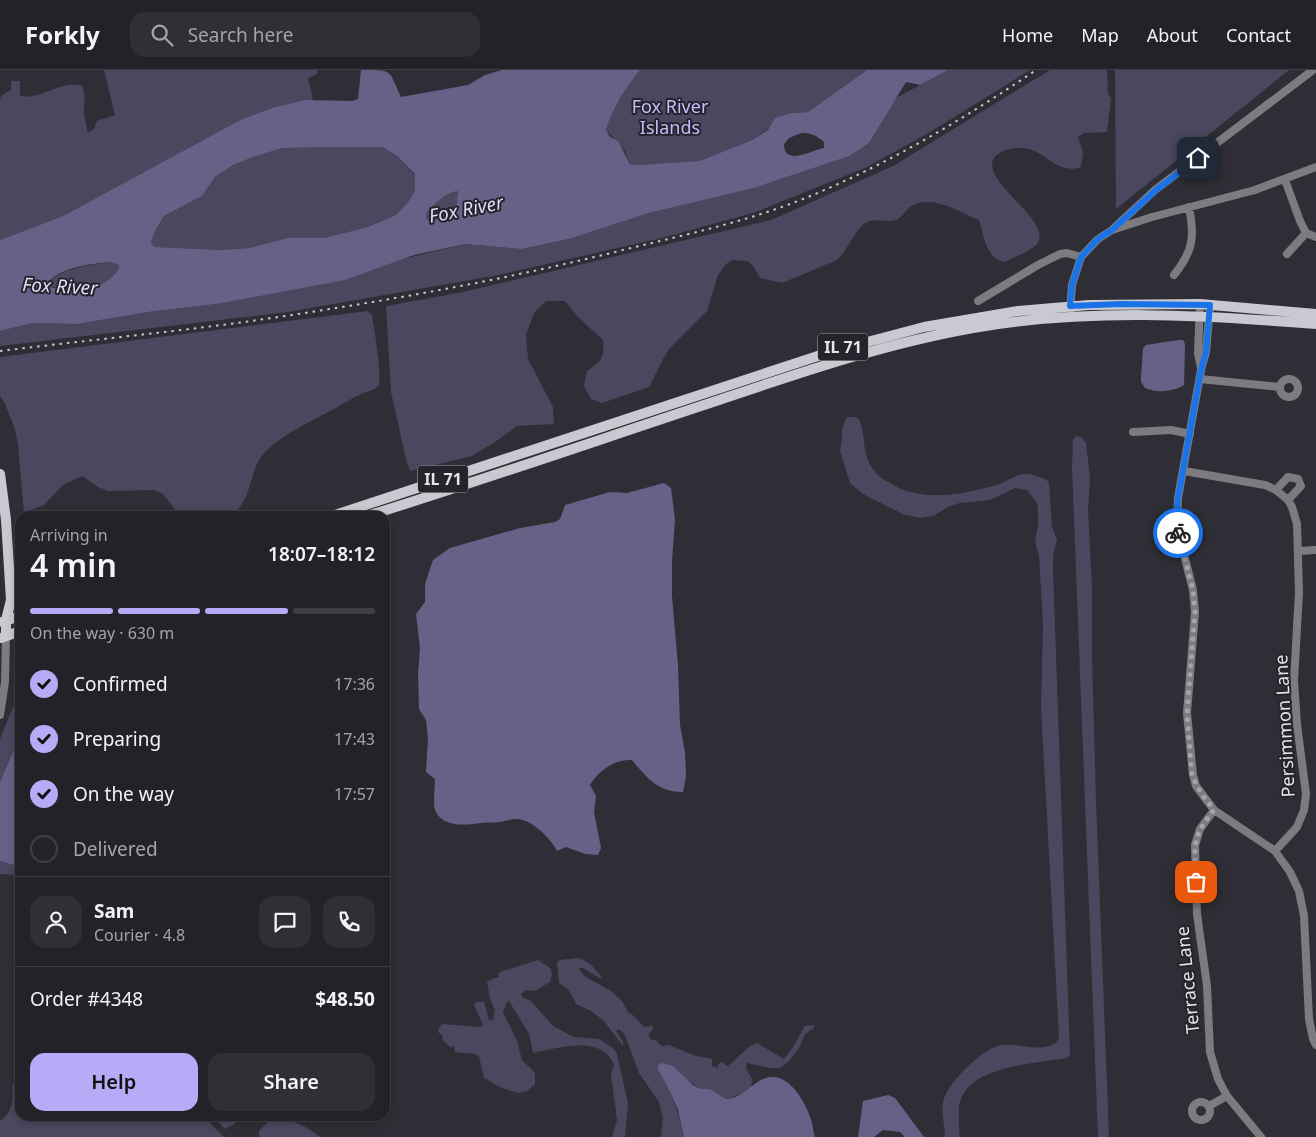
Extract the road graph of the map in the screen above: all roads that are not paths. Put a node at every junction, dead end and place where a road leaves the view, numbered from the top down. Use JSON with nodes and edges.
{"nodes":[{"id":1,"x":1313,"y":70,"type":"edge"},
{"id":2,"x":1316,"y":167,"type":"edge"},
{"id":3,"x":1285,"y":180,"type":"junction"},
{"id":4,"x":1189,"y":207,"type":"junction"},
{"id":5,"x":1112,"y":230,"type":"junction"},
{"id":6,"x":1306,"y":233,"type":"junction"},
{"id":7,"x":1316,"y":237,"type":"edge"},
{"id":8,"x":1287,"y":254,"type":"dead end"},
{"id":9,"x":1081,"y":257,"type":"junction"},
{"id":10,"x":1174,"y":276,"type":"dead end"},
{"id":11,"x":978,"y":301,"type":"dead end"},
{"id":12,"x":1205,"y":304,"type":"junction"},
{"id":13,"x":1070,"y":306,"type":"junction"},
{"id":14,"x":1316,"y":314,"type":"edge"},
{"id":15,"x":1204,"y":316,"type":"junction"},
{"id":16,"x":1069,"y":317,"type":"junction"},
{"id":17,"x":1316,"y":324,"type":"edge"},
{"id":18,"x":1200,"y":379,"type":"junction"},
{"id":19,"x":1279,"y":387,"type":"dead end"},
{"id":20,"x":1133,"y":432,"type":"dead end"},
{"id":21,"x":1190,"y":434,"type":"junction"},
{"id":22,"x":1184,"y":471,"type":"junction"},
{"id":23,"x":0,"y":474,"type":"edge"},
{"id":24,"x":1276,"y":490,"type":"junction"},
{"id":25,"x":1288,"y":500,"type":"junction"},
{"id":26,"x":347,"y":511,"type":"edge"},
{"id":27,"x":382,"y":511,"type":"edge"},
{"id":28,"x":1316,"y":550,"type":"edge"},
{"id":29,"x":1298,"y":551,"type":"junction"},
{"id":30,"x":10,"y":581,"type":"junction"},
{"id":31,"x":15,"y":588,"type":"edge"},
{"id":32,"x":0,"y":609,"type":"edge"},
{"id":33,"x":15,"y":617,"type":"edge"},
{"id":34,"x":3,"y":621,"type":"edge"},
{"id":35,"x":15,"y":633,"type":"edge"},
{"id":36,"x":3,"y":637,"type":"edge"},
{"id":37,"x":0,"y":715,"type":"edge"},
{"id":38,"x":1214,"y":810,"type":"junction"},
{"id":39,"x":1275,"y":851,"type":"junction"},
{"id":40,"x":1316,"y":1046,"type":"edge"},
{"id":41,"x":1227,"y":1096,"type":"junction"},
{"id":42,"x":1209,"y":1106,"type":"dead end"},
{"id":43,"x":1262,"y":1137,"type":"edge"}],
"edges":[{"from":1,"to":5,"type":"street"},
{"from":2,"to":3,"type":"street"},
{"from":3,"to":4,"type":"street"},
{"from":3,"to":6,"type":"street"},
{"from":4,"to":5,"type":"street"},
{"from":4,"to":10,"type":"street"},
{"from":5,"to":9,"type":"street"},
{"from":6,"to":7,"type":"street"},
{"from":6,"to":8,"type":"street"},
{"from":9,"to":11,"type":"street"},
{"from":9,"to":13,"type":"street"},
{"from":12,"to":13,"type":"main road","number":"IL 71"},
{"from":12,"to":14,"type":"main road","number":"IL 71"},
{"from":12,"to":15,"type":"street"},
{"from":13,"to":16,"type":"street"},
{"from":13,"to":26,"type":"main road","number":"IL 71"},
{"from":15,"to":16,"type":"main road","number":"IL 71"},
{"from":15,"to":17,"type":"main road","number":"IL 71"},
{"from":15,"to":18,"type":"street"},
{"from":16,"to":27,"type":"main road","number":"IL 71"},
{"from":18,"to":19,"type":"street"},
{"from":18,"to":21,"type":"street"},
{"from":20,"to":21,"type":"street"},
{"from":21,"to":22,"type":"street"},
{"from":22,"to":24,"type":"street","name":"Persimmon Lane"},
{"from":22,"to":38,"type":"street"},
{"from":23,"to":30,"type":"main road"},
{"from":24,"to":25,"type":"street","name":"Persimmon Lane"},
{"from":24,"to":25,"type":"street"},
{"from":25,"to":29,"type":"street","name":"Persimmon Lane"},
{"from":28,"to":29,"type":"street"},
{"from":29,"to":39,"type":"street","name":"Persimmon Lane"},
{"from":30,"to":31,"type":"main road"},
{"from":30,"to":34,"type":"main road"},
{"from":32,"to":34,"type":"main road"},
{"from":33,"to":34,"type":"main road"},
{"from":34,"to":36,"type":"main road"},
{"from":35,"to":36,"type":"main road"},
{"from":36,"to":37,"type":"street"},
{"from":38,"to":39,"type":"street"},
{"from":38,"to":41,"type":"street","name":"Terrace Lane"},
{"from":39,"to":40,"type":"street"},
{"from":41,"to":42,"type":"street"},
{"from":41,"to":43,"type":"street","name":"Terrace Lane"}]}
